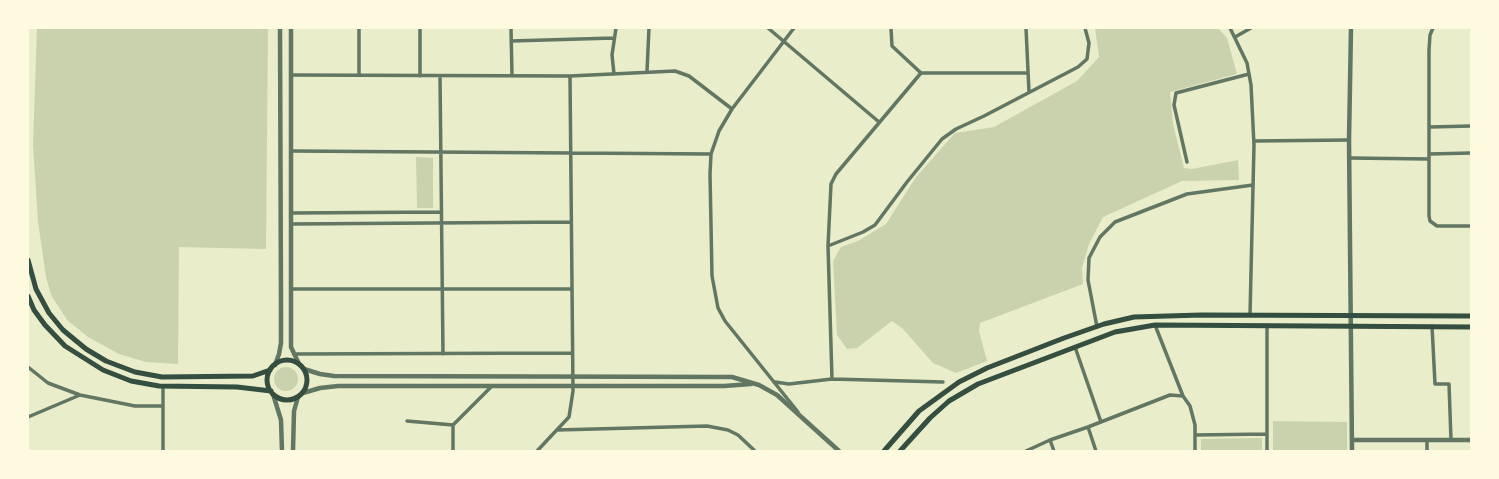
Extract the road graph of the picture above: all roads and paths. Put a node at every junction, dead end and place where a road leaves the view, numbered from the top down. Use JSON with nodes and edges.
{"nodes":[{"id":1,"x":280,"y":28,"type":"edge"},
{"id":2,"x":291,"y":28,"type":"edge"},
{"id":3,"x":359,"y":28,"type":"edge"},
{"id":4,"x":420,"y":28,"type":"edge"},
{"id":5,"x":511,"y":28,"type":"edge"},
{"id":6,"x":616,"y":28,"type":"edge"},
{"id":7,"x":649,"y":28,"type":"edge"},
{"id":8,"x":768,"y":28,"type":"edge"},
{"id":9,"x":794,"y":28,"type":"edge"},
{"id":10,"x":891,"y":28,"type":"edge"},
{"id":11,"x":1026,"y":28,"type":"edge"},
{"id":12,"x":1085,"y":28,"type":"edge"},
{"id":13,"x":1230,"y":28,"type":"edge"},
{"id":14,"x":1251,"y":28,"type":"edge"},
{"id":15,"x":1351,"y":28,"type":"edge"},
{"id":16,"x":1433,"y":28,"type":"edge"},
{"id":17,"x":1235,"y":37,"type":"junction"},
{"id":18,"x":614,"y":38,"type":"junction"},
{"id":19,"x":511,"y":41,"type":"junction"},
{"id":20,"x":783,"y":42,"type":"junction"},
{"id":21,"x":647,"y":71,"type":"junction"},
{"id":22,"x":921,"y":73,"type":"junction"},
{"id":23,"x":1028,"y":73,"type":"junction"},
{"id":24,"x":614,"y":74,"type":"junction"},
{"id":25,"x":1249,"y":74,"type":"junction"},
{"id":26,"x":291,"y":75,"type":"junction"},
{"id":27,"x":359,"y":75,"type":"junction"},
{"id":28,"x":420,"y":76,"type":"junction"},
{"id":29,"x":440,"y":76,"type":"junction"},
{"id":30,"x":512,"y":76,"type":"junction"},
{"id":31,"x":570,"y":76,"type":"junction"},
{"id":32,"x":1029,"y":92,"type":"junction"},
{"id":33,"x":732,"y":110,"type":"junction"},
{"id":34,"x":879,"y":122,"type":"junction"},
{"id":35,"x":1471,"y":126,"type":"edge"},
{"id":36,"x":1429,"y":127,"type":"junction"},
{"id":37,"x":1349,"y":140,"type":"junction"},
{"id":38,"x":1254,"y":141,"type":"junction"},
{"id":39,"x":291,"y":151,"type":"junction"},
{"id":40,"x":441,"y":152,"type":"junction"},
{"id":41,"x":571,"y":153,"type":"junction"},
{"id":42,"x":1471,"y":153,"type":"edge"},
{"id":43,"x":711,"y":154,"type":"junction"},
{"id":44,"x":1428,"y":154,"type":"junction"},
{"id":45,"x":1349,"y":158,"type":"junction"},
{"id":46,"x":1428,"y":159,"type":"junction"},
{"id":47,"x":1187,"y":162,"type":"dead end"},
{"id":48,"x":1253,"y":185,"type":"junction"},
{"id":49,"x":441,"y":212,"type":"junction"},
{"id":50,"x":291,"y":213,"type":"junction"},
{"id":51,"x":571,"y":222,"type":"junction"},
{"id":52,"x":442,"y":223,"type":"junction"},
{"id":53,"x":292,"y":224,"type":"junction"},
{"id":54,"x":1471,"y":226,"type":"edge"},
{"id":55,"x":828,"y":246,"type":"junction"},
{"id":56,"x":28,"y":260,"type":"edge"},
{"id":57,"x":291,"y":289,"type":"junction"},
{"id":58,"x":442,"y":289,"type":"junction"},
{"id":59,"x":572,"y":289,"type":"junction"},
{"id":60,"x":28,"y":296,"type":"edge"},
{"id":61,"x":1250,"y":315,"type":"junction"},
{"id":62,"x":1352,"y":316,"type":"junction"},
{"id":63,"x":1471,"y":316,"type":"edge"},
{"id":64,"x":1155,"y":325,"type":"junction"},
{"id":65,"x":1268,"y":325,"type":"junction"},
{"id":66,"x":1352,"y":326,"type":"junction"},
{"id":67,"x":1432,"y":326,"type":"junction"},
{"id":68,"x":1097,"y":327,"type":"junction"},
{"id":69,"x":1471,"y":327,"type":"edge"},
{"id":70,"x":1075,"y":347,"type":"junction"},
{"id":71,"x":572,"y":353,"type":"junction"},
{"id":72,"x":294,"y":354,"type":"junction"},
{"id":73,"x":443,"y":354,"type":"junction"},
{"id":74,"x":299,"y":364,"type":"junction"},
{"id":75,"x":275,"y":365,"type":"junction"},
{"id":76,"x":28,"y":367,"type":"edge"},
{"id":77,"x":304,"y":369,"type":"junction"},
{"id":78,"x":270,"y":370,"type":"junction"},
{"id":79,"x":573,"y":376,"type":"junction"},
{"id":80,"x":832,"y":378,"type":"junction"},
{"id":81,"x":774,"y":382,"type":"junction"},
{"id":82,"x":943,"y":382,"type":"dead end"},
{"id":83,"x":752,"y":383,"type":"junction"},
{"id":84,"x":573,"y":385,"type":"junction"},
{"id":85,"x":163,"y":386,"type":"junction"},
{"id":86,"x":492,"y":386,"type":"junction"},
{"id":87,"x":272,"y":392,"type":"junction"},
{"id":88,"x":303,"y":393,"type":"junction"},
{"id":89,"x":80,"y":394,"type":"junction"},
{"id":90,"x":1183,"y":396,"type":"junction"},
{"id":91,"x":298,"y":397,"type":"junction"},
{"id":92,"x":163,"y":406,"type":"junction"},
{"id":93,"x":798,"y":412,"type":"junction"},
{"id":94,"x":28,"y":417,"type":"edge"},
{"id":95,"x":407,"y":421,"type":"dead end"},
{"id":96,"x":1101,"y":422,"type":"junction"},
{"id":97,"x":453,"y":425,"type":"junction"},
{"id":98,"x":1088,"y":427,"type":"junction"},
{"id":99,"x":557,"y":430,"type":"junction"},
{"id":100,"x":1267,"y":434,"type":"junction"},
{"id":101,"x":1195,"y":435,"type":"junction"},
{"id":102,"x":1050,"y":440,"type":"junction"},
{"id":103,"x":1352,"y":440,"type":"junction"},
{"id":104,"x":1427,"y":440,"type":"junction"},
{"id":105,"x":1451,"y":440,"type":"junction"},
{"id":106,"x":1471,"y":440,"type":"edge"},
{"id":107,"x":163,"y":451,"type":"edge"},
{"id":108,"x":282,"y":451,"type":"edge"},
{"id":109,"x":293,"y":451,"type":"edge"},
{"id":110,"x":453,"y":451,"type":"edge"},
{"id":111,"x":538,"y":451,"type":"edge"},
{"id":112,"x":755,"y":451,"type":"edge"},
{"id":113,"x":840,"y":451,"type":"edge"},
{"id":114,"x":884,"y":451,"type":"edge"},
{"id":115,"x":900,"y":451,"type":"edge"},
{"id":116,"x":1026,"y":451,"type":"edge"},
{"id":117,"x":1054,"y":451,"type":"edge"},
{"id":118,"x":1096,"y":451,"type":"edge"},
{"id":119,"x":1195,"y":451,"type":"edge"},
{"id":120,"x":1267,"y":451,"type":"edge"},
{"id":121,"x":1352,"y":451,"type":"edge"},
{"id":122,"x":1428,"y":451,"type":"edge"}],
"edges":[{"from":1,"to":75,"type":"street"},
{"from":2,"to":26,"type":"street"},
{"from":3,"to":27,"type":"street"},
{"from":4,"to":28,"type":"street"},
{"from":5,"to":19,"type":"street"},
{"from":6,"to":18,"type":"street"},
{"from":7,"to":21,"type":"street"},
{"from":8,"to":20,"type":"street"},
{"from":9,"to":20,"type":"street"},
{"from":10,"to":22,"type":"street"},
{"from":11,"to":23,"type":"street"},
{"from":12,"to":32,"type":"street"},
{"from":13,"to":17,"type":"street"},
{"from":14,"to":17,"type":"street"},
{"from":15,"to":37,"type":"street"},
{"from":16,"to":36,"type":"street"},
{"from":17,"to":25,"type":"street"},
{"from":18,"to":19,"type":"street"},
{"from":18,"to":24,"type":"street"},
{"from":19,"to":30,"type":"street"},
{"from":20,"to":33,"type":"street"},
{"from":20,"to":34,"type":"street"},
{"from":21,"to":24,"type":"street"},
{"from":21,"to":33,"type":"street"},
{"from":22,"to":23,"type":"street"},
{"from":22,"to":34,"type":"street"},
{"from":23,"to":32,"type":"street"},
{"from":24,"to":31,"type":"street"},
{"from":25,"to":38,"type":"street"},
{"from":25,"to":47,"type":"street"},
{"from":26,"to":27,"type":"street"},
{"from":26,"to":39,"type":"street"},
{"from":27,"to":28,"type":"street"},
{"from":28,"to":29,"type":"street"},
{"from":29,"to":30,"type":"street"},
{"from":29,"to":40,"type":"street"},
{"from":30,"to":31,"type":"street"},
{"from":31,"to":41,"type":"street"},
{"from":32,"to":55,"type":"street"},
{"from":33,"to":43,"type":"street"},
{"from":34,"to":55,"type":"street"},
{"from":35,"to":36,"type":"street"},
{"from":36,"to":44,"type":"street"},
{"from":37,"to":38,"type":"street"},
{"from":37,"to":45,"type":"street"},
{"from":38,"to":48,"type":"street"},
{"from":39,"to":40,"type":"street"},
{"from":39,"to":50,"type":"street"},
{"from":40,"to":41,"type":"street"},
{"from":40,"to":49,"type":"street"},
{"from":41,"to":43,"type":"street"},
{"from":41,"to":51,"type":"street"},
{"from":42,"to":44,"type":"street"},
{"from":43,"to":81,"type":"street"},
{"from":44,"to":46,"type":"street"},
{"from":45,"to":46,"type":"street"},
{"from":45,"to":62,"type":"street"},
{"from":46,"to":54,"type":"street"},
{"from":48,"to":61,"type":"street"},
{"from":48,"to":68,"type":"street"},
{"from":49,"to":50,"type":"street"},
{"from":49,"to":52,"type":"street"},
{"from":50,"to":53,"type":"street"},
{"from":51,"to":52,"type":"street"},
{"from":51,"to":59,"type":"street"},
{"from":52,"to":53,"type":"street"},
{"from":52,"to":58,"type":"street"},
{"from":53,"to":57,"type":"street"},
{"from":55,"to":80,"type":"street"},
{"from":56,"to":78,"type":"main road"},
{"from":57,"to":58,"type":"street"},
{"from":57,"to":72,"type":"street"},
{"from":58,"to":59,"type":"street"},
{"from":58,"to":73,"type":"street"},
{"from":59,"to":71,"type":"street"},
{"from":60,"to":85,"type":"main road"},
{"from":61,"to":62,"type":"main road"},
{"from":61,"to":68,"type":"main road"},
{"from":62,"to":63,"type":"main road"},
{"from":62,"to":66,"type":"street"},
{"from":64,"to":65,"type":"main road"},
{"from":64,"to":70,"type":"main road"},
{"from":64,"to":90,"type":"street"},
{"from":65,"to":66,"type":"main road"},
{"from":65,"to":100,"type":"street"},
{"from":66,"to":67,"type":"main road"},
{"from":66,"to":103,"type":"street"},
{"from":67,"to":69,"type":"main road"},
{"from":67,"to":105,"type":"street"},
{"from":68,"to":114,"type":"main road"},
{"from":70,"to":96,"type":"street"},
{"from":70,"to":115,"type":"main road"},
{"from":71,"to":73,"type":"street"},
{"from":71,"to":79,"type":"street"},
{"from":72,"to":73,"type":"street"},
{"from":72,"to":74,"type":"street"},
{"from":74,"to":75,"type":"main road"},
{"from":74,"to":77,"type":"main road"},
{"from":75,"to":78,"type":"main road"},
{"from":76,"to":89,"type":"street"},
{"from":77,"to":79,"type":"street"},
{"from":77,"to":88,"type":"main road"},
{"from":78,"to":87,"type":"main road"},
{"from":79,"to":83,"type":"street"},
{"from":79,"to":84,"type":"street"},
{"from":80,"to":81,"type":"street"},
{"from":80,"to":82,"type":"street"},
{"from":81,"to":93,"type":"street"},
{"from":83,"to":84,"type":"street"},
{"from":83,"to":93,"type":"street"},
{"from":84,"to":86,"type":"street"},
{"from":84,"to":99,"type":"street"},
{"from":85,"to":87,"type":"main road"},
{"from":85,"to":92,"type":"street"},
{"from":86,"to":88,"type":"street"},
{"from":86,"to":97,"type":"street"},
{"from":87,"to":91,"type":"main road"},
{"from":87,"to":108,"type":"street"},
{"from":88,"to":91,"type":"main road"},
{"from":89,"to":92,"type":"street"},
{"from":89,"to":94,"type":"street"},
{"from":90,"to":96,"type":"street"},
{"from":90,"to":101,"type":"street"},
{"from":91,"to":109,"type":"street"},
{"from":92,"to":107,"type":"street"},
{"from":93,"to":113,"type":"street"},
{"from":95,"to":97,"type":"street"},
{"from":96,"to":98,"type":"street"},
{"from":97,"to":110,"type":"street"},
{"from":98,"to":102,"type":"street"},
{"from":98,"to":118,"type":"street"},
{"from":99,"to":111,"type":"street"},
{"from":99,"to":112,"type":"street"},
{"from":100,"to":101,"type":"street"},
{"from":100,"to":120,"type":"street"},
{"from":101,"to":119,"type":"street"},
{"from":102,"to":116,"type":"street"},
{"from":102,"to":117,"type":"street"},
{"from":103,"to":104,"type":"street"},
{"from":103,"to":121,"type":"street"},
{"from":104,"to":105,"type":"street"},
{"from":104,"to":122,"type":"street"},
{"from":105,"to":106,"type":"street"}]}
